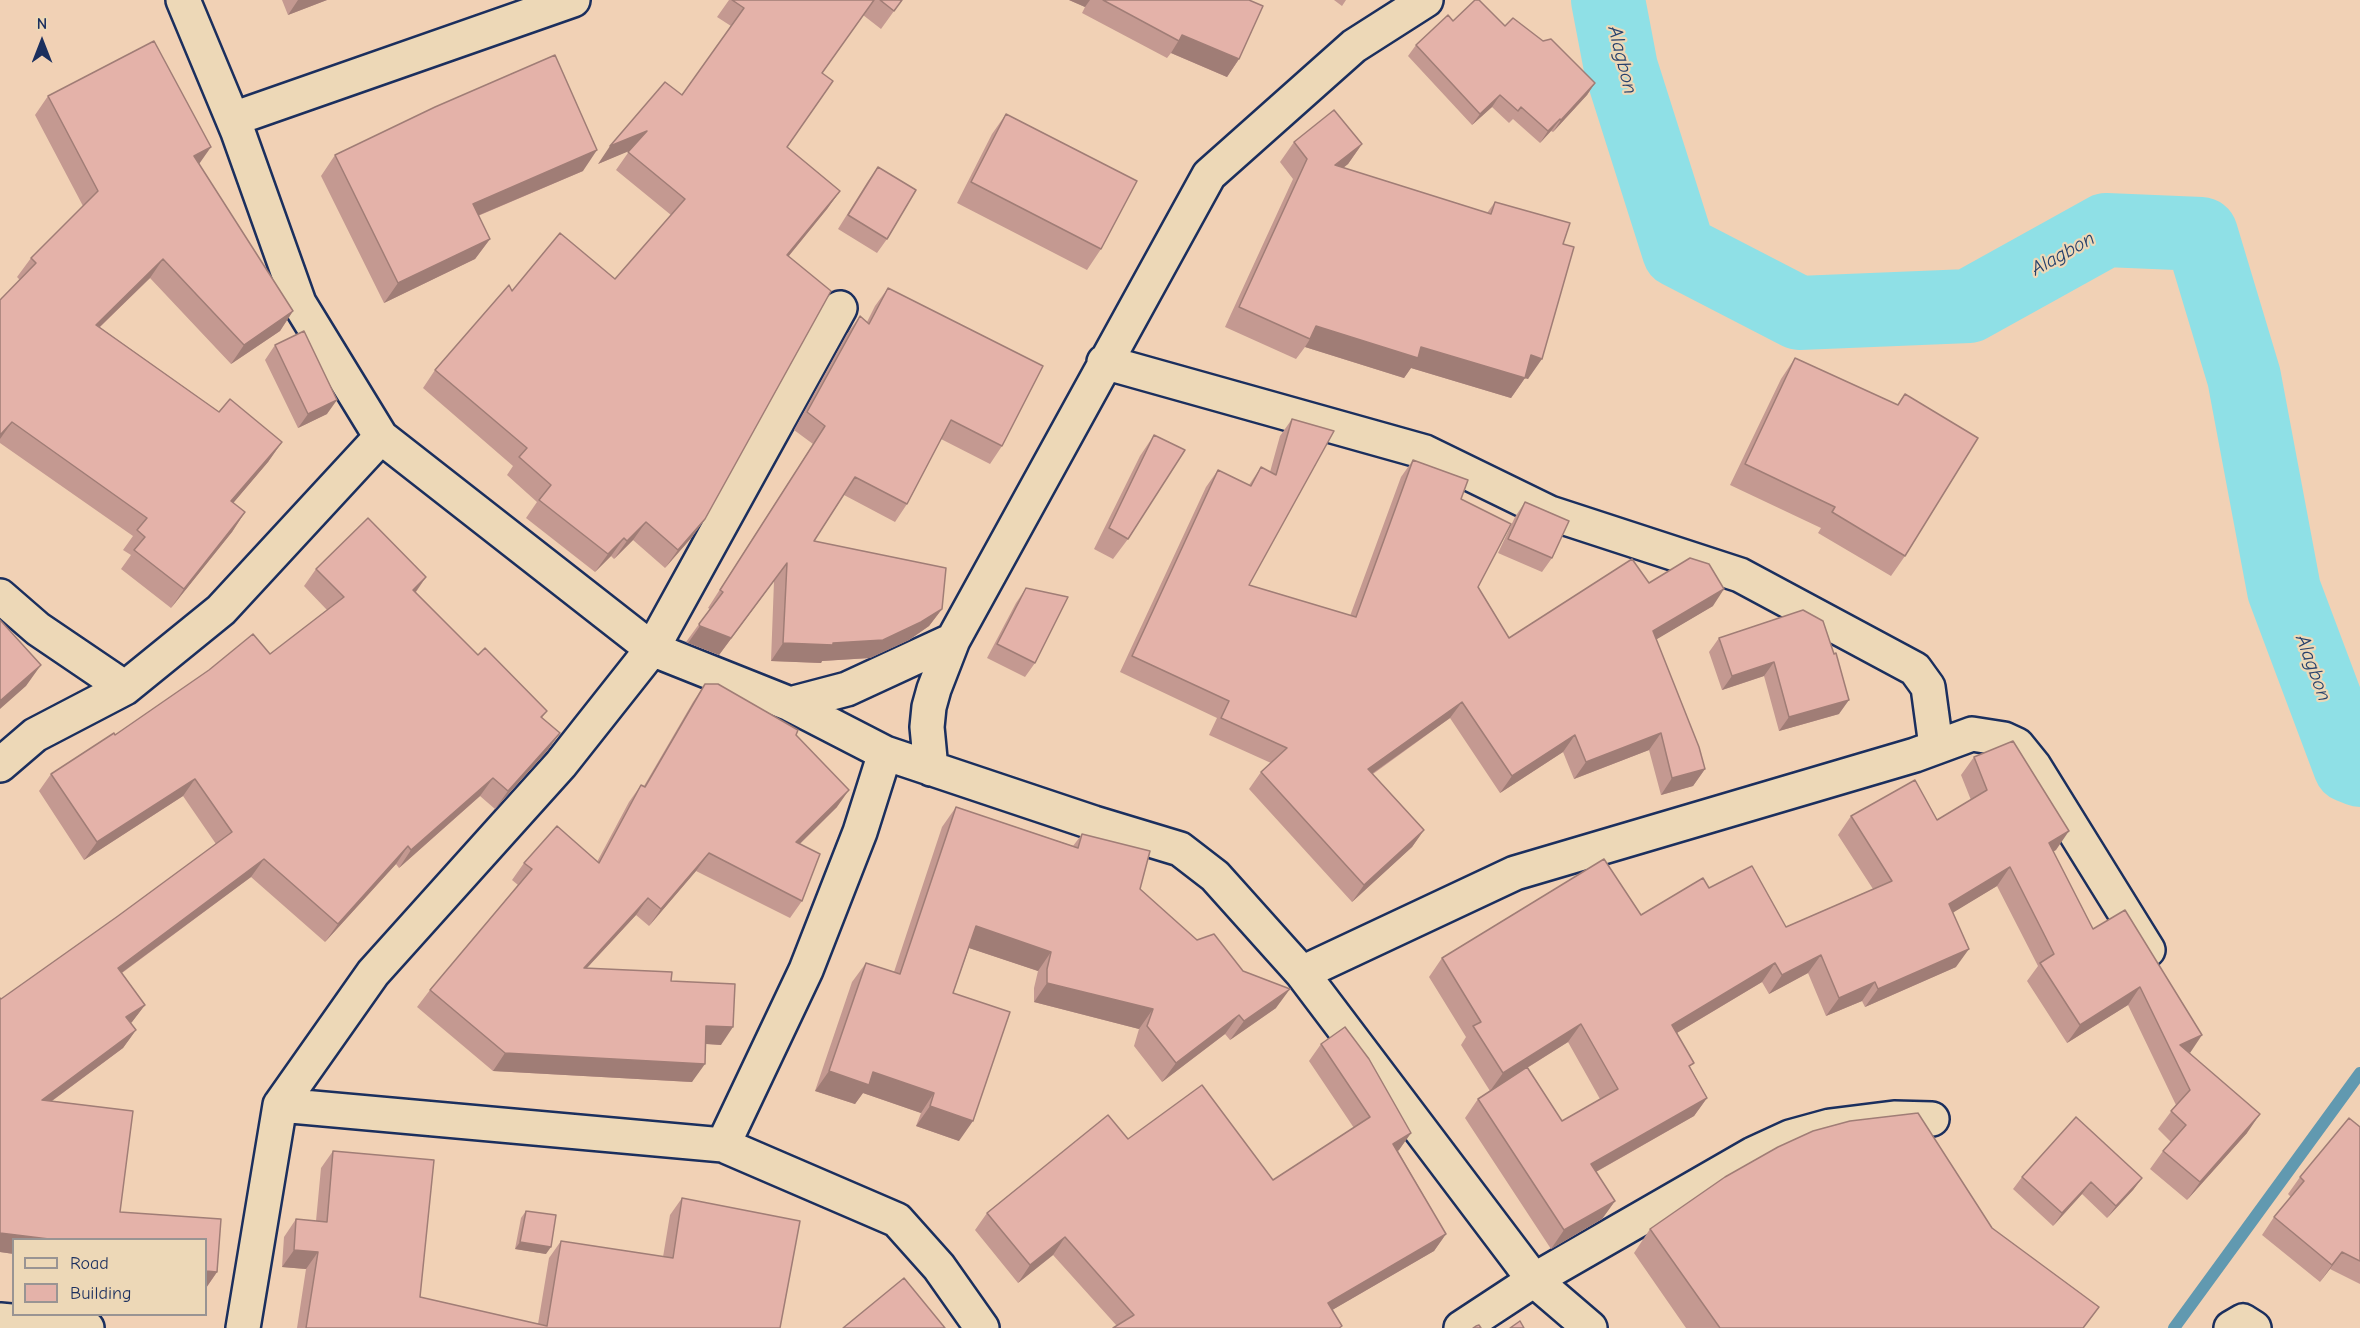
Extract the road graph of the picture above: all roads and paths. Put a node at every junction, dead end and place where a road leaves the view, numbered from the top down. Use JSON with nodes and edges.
{"nodes":[{"id":1,"x":183,"y":0,"type":"edge"},
{"id":2,"x":573,"y":0,"type":"edge"},
{"id":3,"x":1426,"y":0,"type":"edge"},
{"id":4,"x":233,"y":119,"type":"junction"},
{"id":5,"x":840,"y":308,"type":"dead end"},
{"id":6,"x":1104,"y":362,"type":"junction"},
{"id":7,"x":381,"y":437,"type":"junction"},
{"id":8,"x":0,"y":596,"type":"edge"},
{"id":9,"x":953,"y":640,"type":"junction"},
{"id":10,"x":652,"y":649,"type":"junction"},
{"id":11,"x":125,"y":688,"type":"junction"},
{"id":12,"x":790,"y":704,"type":"junction"},
{"id":13,"x":1936,"y":746,"type":"junction"},
{"id":14,"x":885,"y":753,"type":"junction"},
{"id":15,"x":0,"y":765,"type":"edge"},
{"id":16,"x":931,"y":769,"type":"junction"},
{"id":17,"x":2162,"y":972,"type":"edge"},
{"id":18,"x":1302,"y":973,"type":"junction"},
{"id":19,"x":280,"y":1106,"type":"junction"},
{"id":20,"x":1932,"y":1119,"type":"dead end"},
{"id":21,"x":723,"y":1145,"type":"junction"},
{"id":22,"x":1534,"y":1280,"type":"junction"},
{"id":23,"x":0,"y":1320,"type":"edge"},
{"id":24,"x":87,"y":1328,"type":"edge"},
{"id":25,"x":243,"y":1328,"type":"edge"},
{"id":26,"x":982,"y":1328,"type":"edge"},
{"id":27,"x":1461,"y":1328,"type":"edge"},
{"id":28,"x":1590,"y":1328,"type":"edge"},
{"id":29,"x":2231,"y":1328,"type":"edge"},
{"id":30,"x":2254,"y":1328,"type":"edge"}],
"edges":[{"from":1,"to":4,"type":"street"},
{"from":2,"to":4,"type":"street"},
{"from":3,"to":6,"type":"street"},
{"from":4,"to":7,"type":"street"},
{"from":5,"to":10,"type":"street"},
{"from":6,"to":9,"type":"street"},
{"from":6,"to":13,"type":"street"},
{"from":7,"to":10,"type":"street"},
{"from":7,"to":11,"type":"street"},
{"from":8,"to":11,"type":"street"},
{"from":9,"to":12,"type":"street"},
{"from":9,"to":16,"type":"street"},
{"from":10,"to":12,"type":"street"},
{"from":10,"to":19,"type":"street"},
{"from":11,"to":15,"type":"street"},
{"from":12,"to":14,"type":"street"},
{"from":13,"to":17,"type":"street"},
{"from":13,"to":18,"type":"street"},
{"from":14,"to":16,"type":"street"},
{"from":14,"to":21,"type":"street"},
{"from":16,"to":18,"type":"street"},
{"from":18,"to":22,"type":"street"},
{"from":19,"to":21,"type":"street"},
{"from":19,"to":25,"type":"street"},
{"from":20,"to":22,"type":"street"},
{"from":21,"to":26,"type":"street"},
{"from":22,"to":27,"type":"street"},
{"from":22,"to":28,"type":"street"},
{"from":23,"to":24,"type":"street"},
{"from":29,"to":30,"type":"street"}]}
